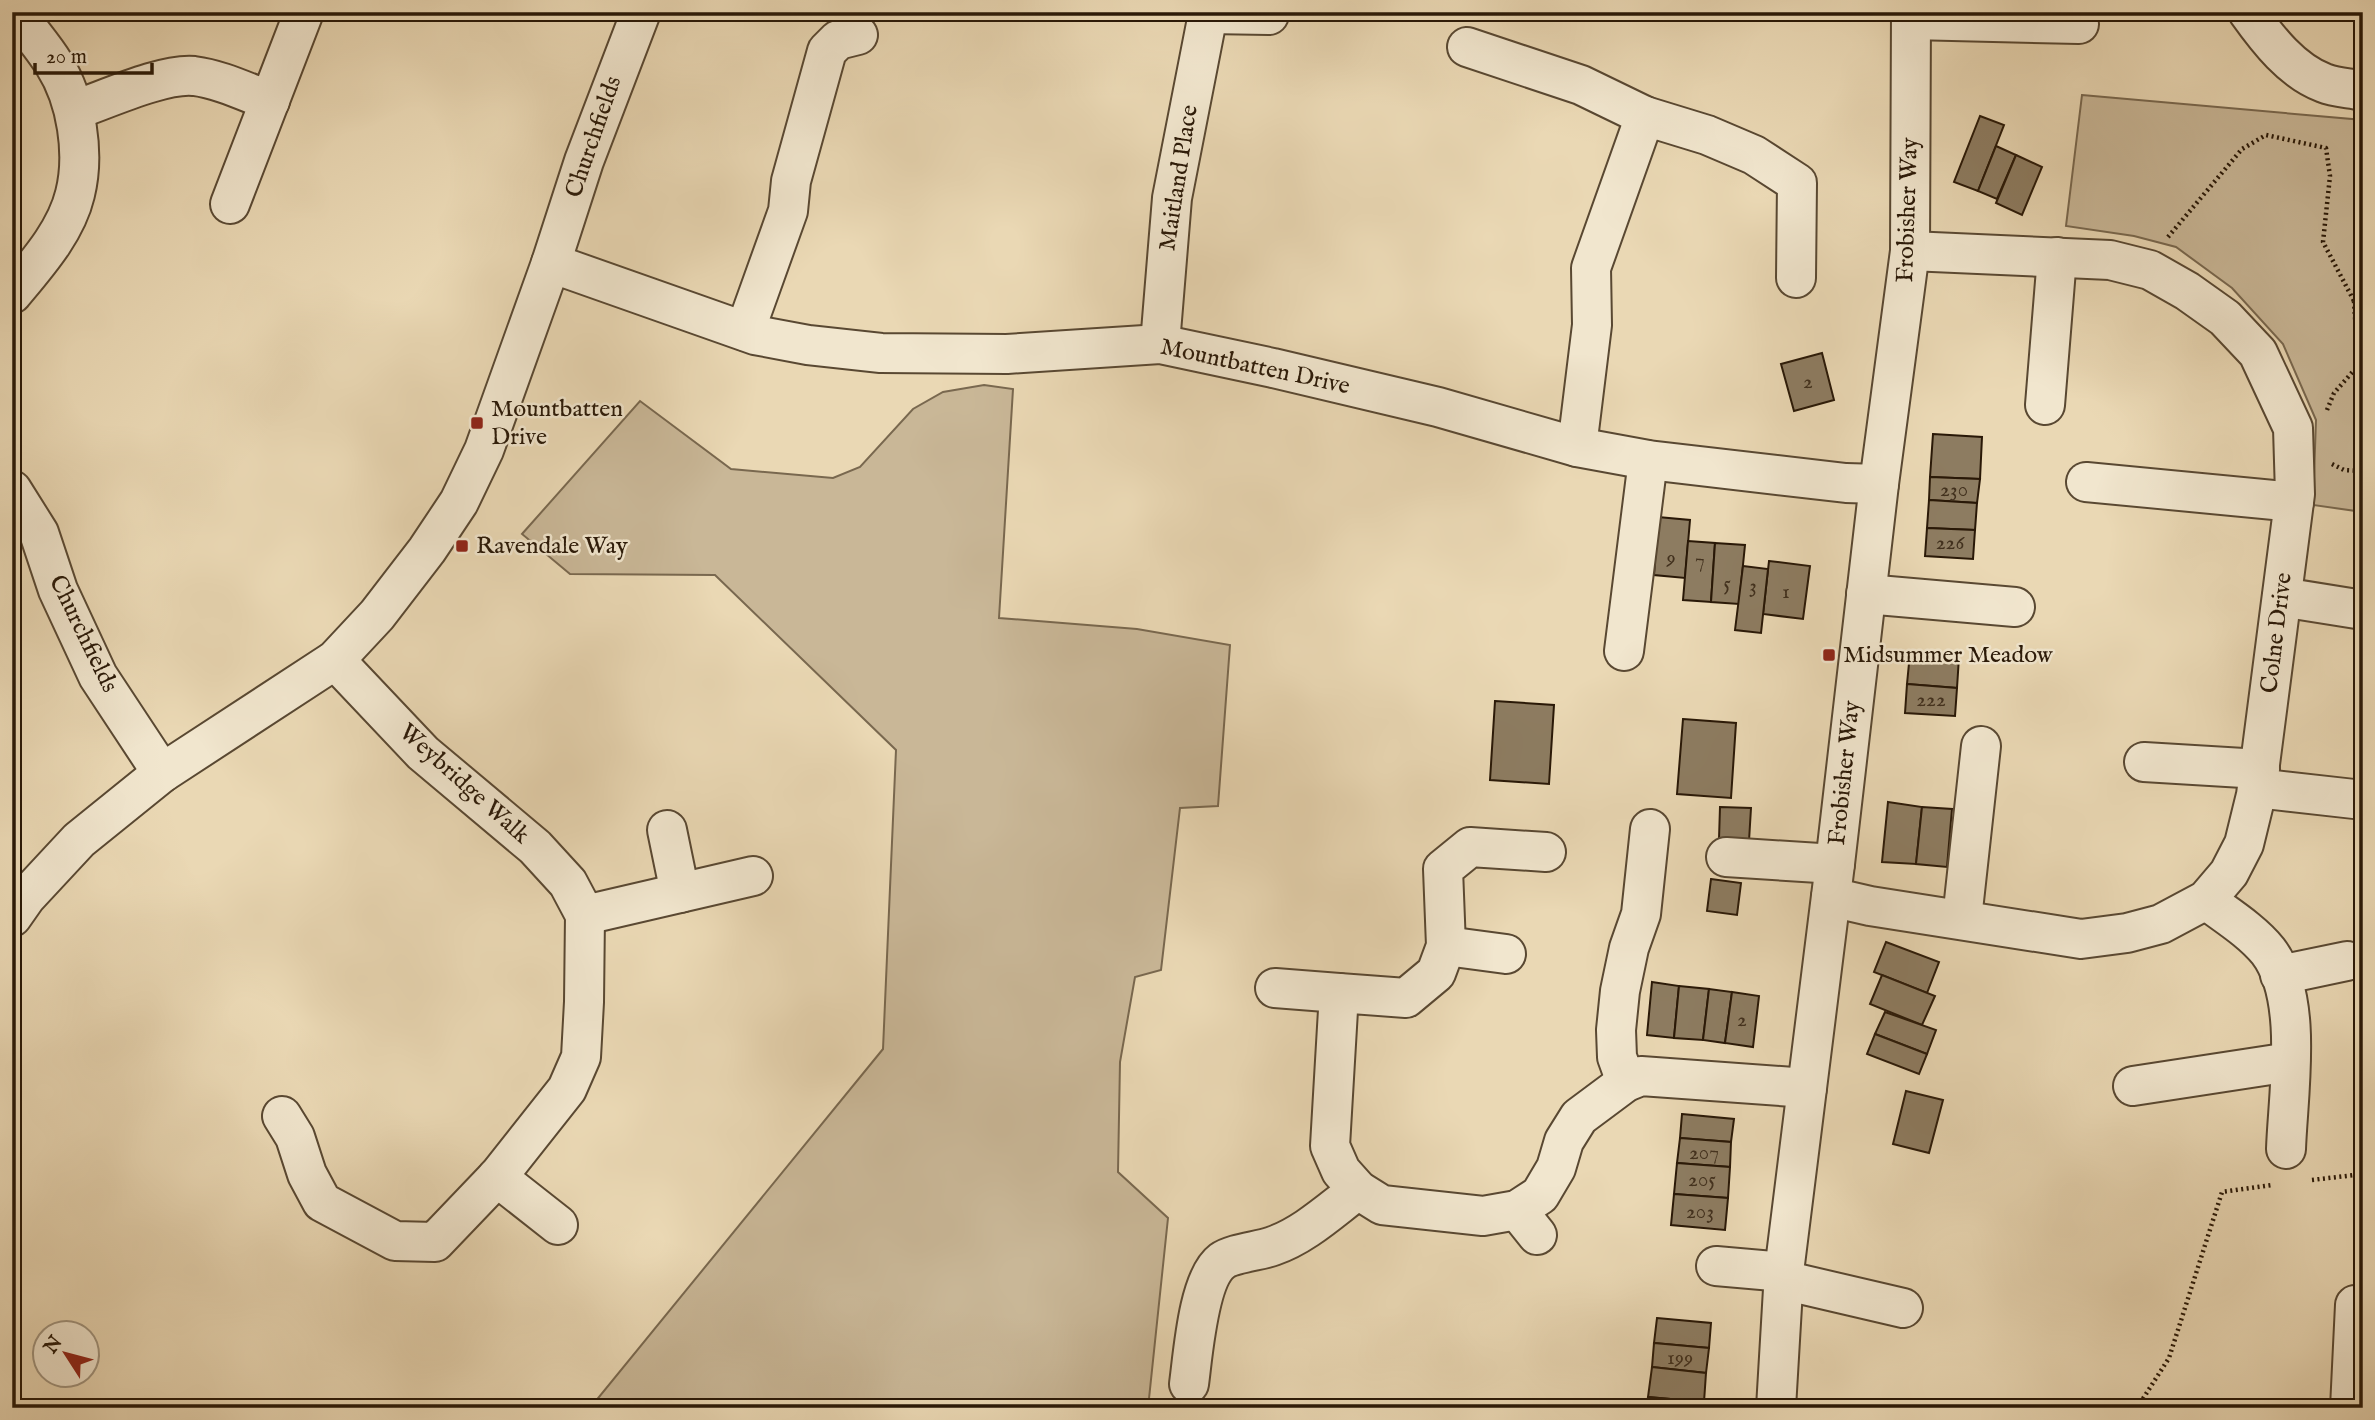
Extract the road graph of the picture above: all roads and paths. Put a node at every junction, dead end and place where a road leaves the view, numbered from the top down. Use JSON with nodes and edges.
{"nodes":[{"id":1,"x":16,"y":12,"type":"edge"},
{"id":2,"x":304,"y":12,"type":"edge"},
{"id":3,"x":641,"y":12,"type":"edge"},
{"id":4,"x":2248,"y":12,"type":"edge"},
{"id":5,"x":1206,"y":13,"type":"edge"},
{"id":6,"x":1269,"y":15,"type":"dead end"},
{"id":7,"x":1911,"y":16,"type":"edge"},
{"id":8,"x":2079,"y":24,"type":"dead end"},
{"id":9,"x":858,"y":34,"type":"dead end"},
{"id":10,"x":1467,"y":47,"type":"dead end"},
{"id":11,"x":2363,"y":90,"type":"edge"},
{"id":12,"x":270,"y":101,"type":"junction"},
{"id":13,"x":75,"y":110,"type":"junction"},
{"id":14,"x":1645,"y":116,"type":"junction"},
{"id":15,"x":230,"y":204,"type":"dead end"},
{"id":16,"x":1910,"y":251,"type":"junction"},
{"id":17,"x":2057,"y":257,"type":"junction"},
{"id":18,"x":551,"y":264,"type":"junction"},
{"id":19,"x":2150,"y":270,"type":"junction"},
{"id":20,"x":1796,"y":278,"type":"dead end"},
{"id":21,"x":12,"y":294,"type":"edge"},
{"id":22,"x":2354,"y":301,"type":"junction"},
{"id":23,"x":2363,"y":302,"type":"edge"},
{"id":24,"x":745,"y":331,"type":"junction"},
{"id":25,"x":1160,"y":344,"type":"junction"},
{"id":26,"x":2363,"y":360,"type":"edge"},
{"id":27,"x":2358,"y":365,"type":"junction"},
{"id":28,"x":2045,"y":405,"type":"dead end"},
{"id":29,"x":2322,"y":419,"type":"dead end"},
{"id":30,"x":1577,"y":447,"type":"junction"},
{"id":31,"x":1647,"y":460,"type":"junction"},
{"id":32,"x":2328,"y":461,"type":"dead end"},
{"id":33,"x":2363,"y":471,"type":"edge"},
{"id":34,"x":2085,"y":482,"type":"dead end"},
{"id":35,"x":1879,"y":484,"type":"junction"},
{"id":36,"x":12,"y":490,"type":"edge"},
{"id":37,"x":2294,"y":502,"type":"junction"},
{"id":38,"x":1866,"y":594,"type":"junction"},
{"id":39,"x":2282,"y":597,"type":"junction"},
{"id":40,"x":2015,"y":607,"type":"dead end"},
{"id":41,"x":2363,"y":610,"type":"edge"},
{"id":42,"x":1624,"y":651,"type":"dead end"},
{"id":43,"x":335,"y":660,"type":"junction"},
{"id":44,"x":1981,"y":746,"type":"dead end"},
{"id":45,"x":2144,"y":762,"type":"dead end"},
{"id":46,"x":162,"y":773,"type":"junction"},
{"id":47,"x":2259,"y":779,"type":"junction"},
{"id":48,"x":2363,"y":800,"type":"edge"},
{"id":49,"x":1650,"y":829,"type":"dead end"},
{"id":50,"x":667,"y":830,"type":"dead end"},
{"id":51,"x":1546,"y":852,"type":"dead end"},
{"id":52,"x":1726,"y":857,"type":"dead end"},
{"id":53,"x":753,"y":876,"type":"dead end"},
{"id":54,"x":1833,"y":880,"type":"junction"},
{"id":55,"x":680,"y":893,"type":"junction"},
{"id":56,"x":2206,"y":900,"type":"junction"},
{"id":57,"x":585,"y":915,"type":"junction"},
{"id":58,"x":12,"y":917,"type":"edge"},
{"id":59,"x":1962,"y":919,"type":"junction"},
{"id":60,"x":1446,"y":946,"type":"junction"},
{"id":61,"x":1506,"y":954,"type":"dead end"},
{"id":62,"x":2347,"y":961,"type":"dead end"},
{"id":63,"x":2280,"y":975,"type":"junction"},
{"id":64,"x":1275,"y":988,"type":"dead end"},
{"id":65,"x":1339,"y":993,"type":"junction"},
{"id":66,"x":2290,"y":1062,"type":"junction"},
{"id":67,"x":1626,"y":1082,"type":"junction"},
{"id":68,"x":2133,"y":1086,"type":"dead end"},
{"id":69,"x":1807,"y":1088,"type":"junction"},
{"id":70,"x":282,"y":1116,"type":"dead end"},
{"id":71,"x":2285,"y":1167,"type":"joint"},
{"id":72,"x":2363,"y":1174,"type":"edge"},
{"id":73,"x":497,"y":1177,"type":"junction"},
{"id":74,"x":2310,"y":1180,"type":"dead end"},
{"id":75,"x":1358,"y":1190,"type":"junction"},
{"id":76,"x":558,"y":1225,"type":"dead end"},
{"id":77,"x":1716,"y":1266,"type":"dead end"},
{"id":78,"x":1784,"y":1276,"type":"junction"},
{"id":79,"x":2355,"y":1305,"type":"dead end"},
{"id":80,"x":1903,"y":1308,"type":"dead end"},
{"id":81,"x":1189,"y":1384,"type":"dead end"},
{"id":82,"x":1776,"y":1408,"type":"edge"},
{"id":83,"x":2137,"y":1408,"type":"edge"},
{"id":84,"x":2350,"y":1408,"type":"edge"}],
"edges":[{"from":1,"to":13,"type":"street"},
{"from":2,"to":12,"type":"street"},
{"from":3,"to":18,"type":"street","name":"Churchfields"},
{"from":4,"to":11,"type":"street"},
{"from":5,"to":6,"type":"street","name":"Maitland Place"},
{"from":5,"to":25,"type":"street","name":"Maitland Place"},
{"from":7,"to":8,"type":"street"},
{"from":7,"to":16,"type":"street","name":"Frobisher Way"},
{"from":9,"to":24,"type":"street"},
{"from":10,"to":14,"type":"street"},
{"from":12,"to":13,"type":"street"},
{"from":12,"to":15,"type":"street"},
{"from":13,"to":21,"type":"street"},
{"from":14,"to":20,"type":"street"},
{"from":14,"to":30,"type":"street"},
{"from":16,"to":17,"type":"street","name":"Colne Drive"},
{"from":16,"to":35,"type":"street","name":"Frobisher Way"},
{"from":17,"to":19,"type":"street","name":"Colne Drive"},
{"from":17,"to":28,"type":"street"},
{"from":18,"to":24,"type":"street","name":"Mountbatten Drive"},
{"from":18,"to":43,"type":"street"},
{"from":19,"to":22,"type":"path"},
{"from":19,"to":37,"type":"street","name":"Colne Drive"},
{"from":22,"to":23,"type":"path"},
{"from":22,"to":27,"type":"path"},
{"from":24,"to":25,"type":"street","name":"Mountbatten Drive"},
{"from":25,"to":30,"type":"street","name":"Mountbatten Drive"},
{"from":26,"to":27,"type":"path"},
{"from":27,"to":29,"type":"path"},
{"from":30,"to":31,"type":"street","name":"Mountbatten Drive"},
{"from":31,"to":35,"type":"street","name":"Mountbatten Drive"},
{"from":31,"to":42,"type":"street"},
{"from":32,"to":33,"type":"path"},
{"from":34,"to":37,"type":"street"},
{"from":35,"to":38,"type":"street","name":"Frobisher Way"},
{"from":36,"to":46,"type":"street","name":"Churchfields"},
{"from":37,"to":39,"type":"street","name":"Colne Drive"},
{"from":38,"to":40,"type":"street"},
{"from":38,"to":54,"type":"street","name":"Frobisher Way"},
{"from":39,"to":41,"type":"street"},
{"from":39,"to":47,"type":"street","name":"Colne Drive"},
{"from":43,"to":46,"type":"street"},
{"from":43,"to":57,"type":"street","name":"Weybridge Walk"},
{"from":44,"to":59,"type":"street"},
{"from":45,"to":47,"type":"street"},
{"from":46,"to":58,"type":"street"},
{"from":47,"to":48,"type":"street"},
{"from":47,"to":56,"type":"street","name":"Colne Drive"},
{"from":49,"to":67,"type":"street"},
{"from":50,"to":55,"type":"street"},
{"from":51,"to":60,"type":"street"},
{"from":52,"to":54,"type":"street","name":"Colne Drive"},
{"from":53,"to":55,"type":"street"},
{"from":54,"to":59,"type":"street","name":"Colne Drive"},
{"from":54,"to":69,"type":"street","name":"Frobisher Way"},
{"from":55,"to":57,"type":"street"},
{"from":56,"to":59,"type":"street","name":"Colne Drive"},
{"from":56,"to":63,"type":"street"},
{"from":57,"to":73,"type":"street","name":"Weybridge Walk"},
{"from":60,"to":61,"type":"street"},
{"from":60,"to":65,"type":"street"},
{"from":62,"to":63,"type":"street"},
{"from":63,"to":66,"type":"street"},
{"from":64,"to":65,"type":"street"},
{"from":65,"to":75,"type":"street"},
{"from":66,"to":68,"type":"street"},
{"from":66,"to":71,"type":"street"},
{"from":67,"to":69,"type":"street"},
{"from":67,"to":75,"type":"street"},
{"from":69,"to":78,"type":"street","name":"Frobisher Way"},
{"from":70,"to":73,"type":"street","name":"Weybridge Walk"},
{"from":71,"to":83,"type":"path"},
{"from":72,"to":74,"type":"path"},
{"from":73,"to":76,"type":"street"},
{"from":75,"to":81,"type":"street"},
{"from":77,"to":78,"type":"street"},
{"from":78,"to":80,"type":"street"},
{"from":78,"to":82,"type":"street","name":"Frobisher Way"},
{"from":79,"to":84,"type":"street"}]}
